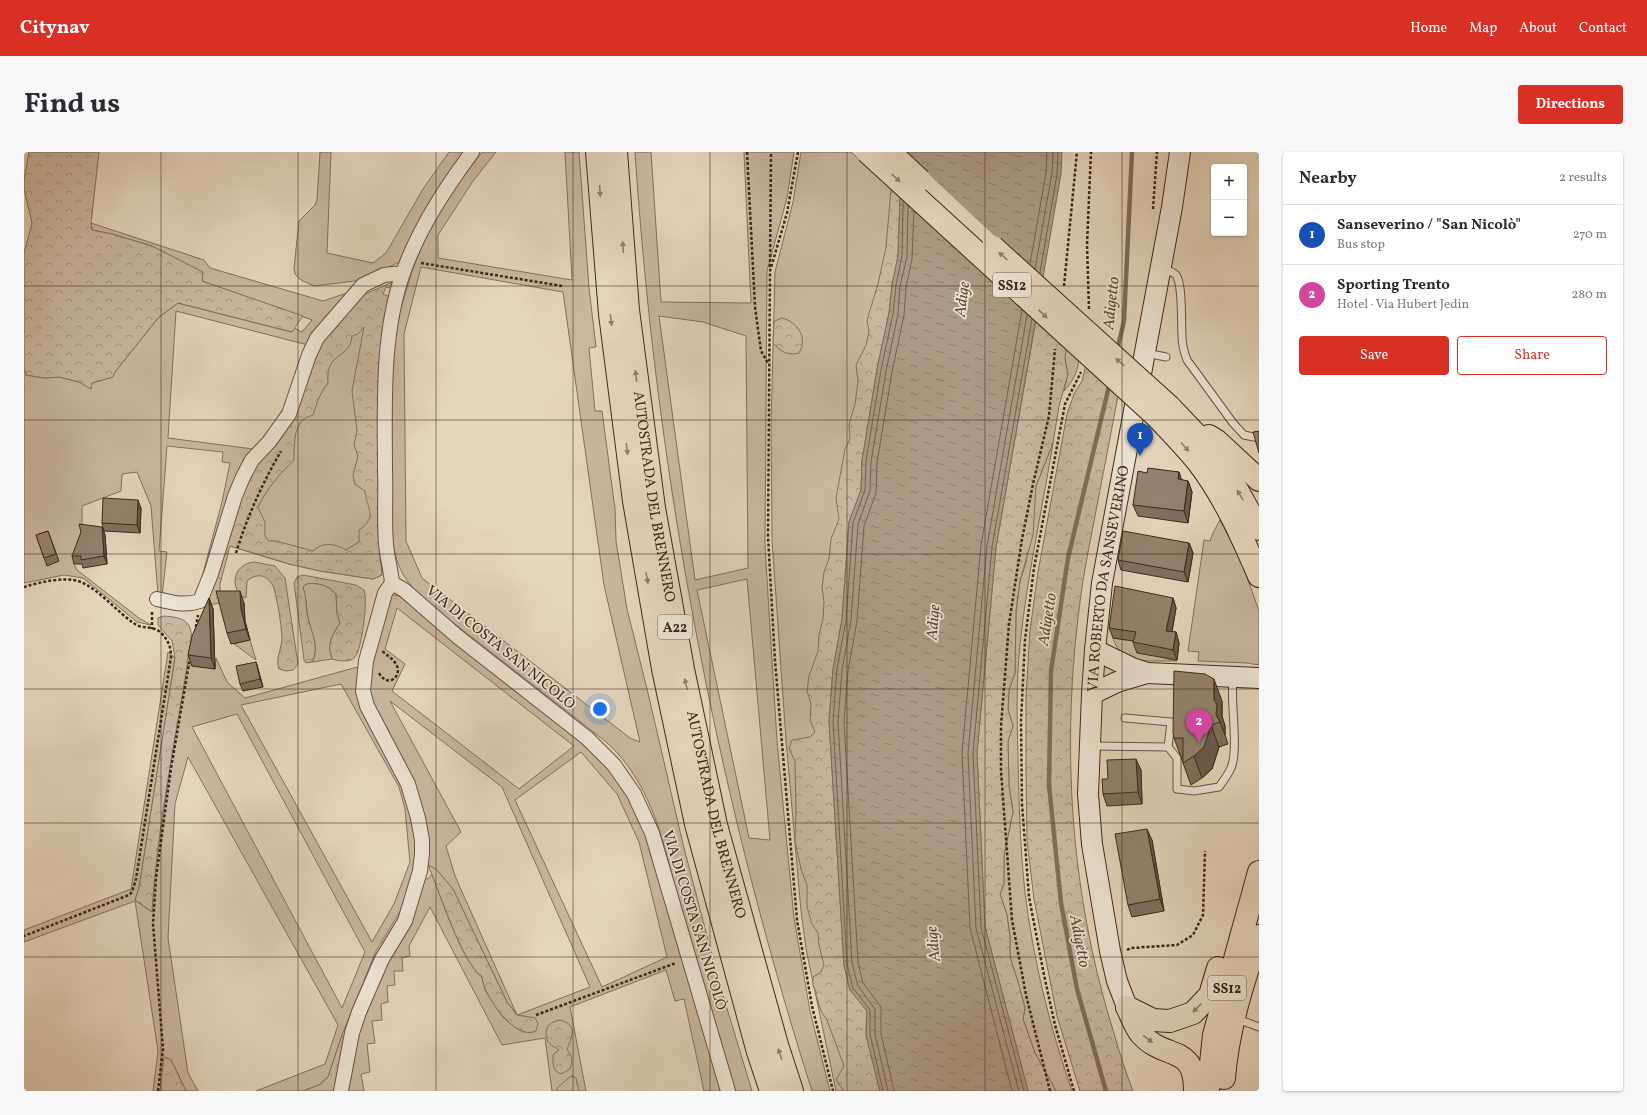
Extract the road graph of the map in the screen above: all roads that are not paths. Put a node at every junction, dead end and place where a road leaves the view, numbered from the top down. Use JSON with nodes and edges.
{"nodes":[{"id":1,"x":472,"y":152,"type":"edge"},
{"id":2,"x":597,"y":152,"type":"edge"},
{"id":3,"x":616,"y":152,"type":"edge"},
{"id":4,"x":867,"y":152,"type":"edge"},
{"id":5,"x":890,"y":152,"type":"edge"},
{"id":6,"x":1180,"y":152,"type":"edge"},
{"id":7,"x":406,"y":267,"type":"junction"},
{"id":8,"x":1161,"y":269,"type":"junction"},
{"id":9,"x":1146,"y":353,"type":"junction"},
{"id":10,"x":1166,"y":357,"type":"dead end"},
{"id":11,"x":1164,"y":413,"type":"junction"},
{"id":12,"x":1189,"y":426,"type":"junction"},
{"id":13,"x":1259,"y":438,"type":"edge"},
{"id":14,"x":1259,"y":480,"type":"edge"},
{"id":15,"x":1259,"y":529,"type":"edge"},
{"id":16,"x":1259,"y":576,"type":"edge"},
{"id":17,"x":392,"y":583,"type":"junction"},
{"id":18,"x":155,"y":606,"type":"road end"},
{"id":19,"x":1095,"y":650,"type":"junction"},
{"id":20,"x":1147,"y":673,"type":"junction"},
{"id":21,"x":1233,"y":676,"type":"junction"},
{"id":22,"x":1259,"y":678,"type":"edge"},
{"id":23,"x":1092,"y":694,"type":"junction"},
{"id":24,"x":1125,"y":718,"type":"dead end"},
{"id":25,"x":1090,"y":746,"type":"junction"},
{"id":26,"x":1168,"y":747,"type":"junction"},
{"id":27,"x":1257,"y":879,"type":"edge"},
{"id":28,"x":1259,"y":936,"type":"edge"},
{"id":29,"x":1259,"y":986,"type":"edge"},
{"id":30,"x":1127,"y":1007,"type":"junction"},
{"id":31,"x":1243,"y":1028,"type":"edge"},
{"id":32,"x":341,"y":1091,"type":"edge"},
{"id":33,"x":728,"y":1091,"type":"edge"},
{"id":34,"x":771,"y":1091,"type":"edge"},
{"id":35,"x":792,"y":1091,"type":"edge"},
{"id":36,"x":1195,"y":1091,"type":"edge"},
{"id":37,"x":1208,"y":1091,"type":"edge"},
{"id":38,"x":1223,"y":1091,"type":"edge"}],
"edges":[{"from":1,"to":7,"type":"street"},
{"from":2,"to":34,"type":"highway","name":"AUTOSTRADA DEL BRENNERO","number":"A22","one_way":true},
{"from":35,"to":3,"type":"highway","name":"AUTOSTRADA DEL BRENNERO","number":"A22","one_way":true},
{"from":4,"to":11,"type":"highway","number":"SS12","one_way":true,"bridge":true},
{"from":11,"to":5,"type":"highway","number":"SS12","one_way":true,"bridge":true},
{"from":6,"to":8,"type":"street","name":"VIA ROBERTO DA SANSEVERINO"},
{"from":7,"to":17,"type":"street"},
{"from":7,"to":18,"type":"street"},
{"from":8,"to":9,"type":"street","name":"VIA ROBERTO DA SANSEVERINO"},
{"from":8,"to":13,"type":"lane"},
{"from":9,"to":10,"type":"lane"},
{"from":9,"to":19,"type":"street","name":"VIA ROBERTO DA SANSEVERINO"},
{"from":11,"to":12,"type":"highway","number":"SS12"},
{"from":11,"to":16,"type":"highway","number":"SS12","one_way":true},
{"from":12,"to":14,"type":"highway"},
{"from":15,"to":12,"type":"highway","number":"SS12","one_way":true},
{"from":17,"to":32,"type":"street"},
{"from":17,"to":33,"type":"street","name":"VIA DI COSTA SAN NICOLÒ"},
{"from":19,"to":20,"type":"street"},
{"from":19,"to":23,"type":"street","name":"VIA ROBERTO DA SANSEVERINO"},
{"from":20,"to":21,"type":"street"},
{"from":20,"to":23,"type":"street"},
{"from":21,"to":22,"type":"street"},
{"from":21,"to":26,"type":"lane"},
{"from":23,"to":25,"type":"street","name":"VIA ROBERTO DA SANSEVERINO"},
{"from":24,"to":26,"type":"lane"},
{"from":25,"to":26,"type":"lane"},
{"from":25,"to":30,"type":"street","name":"VIA ROBERTO DA SANSEVERINO"},
{"from":27,"to":30,"type":"highway","one_way":true},
{"from":27,"to":37,"type":"highway","number":"SS12"},
{"from":28,"to":31,"type":"highway","number":"SS12"},
{"from":29,"to":31,"type":"highway"},
{"from":30,"to":36,"type":"highway","one_way":true},
{"from":31,"to":38,"type":"highway","number":"SS12"}]}
